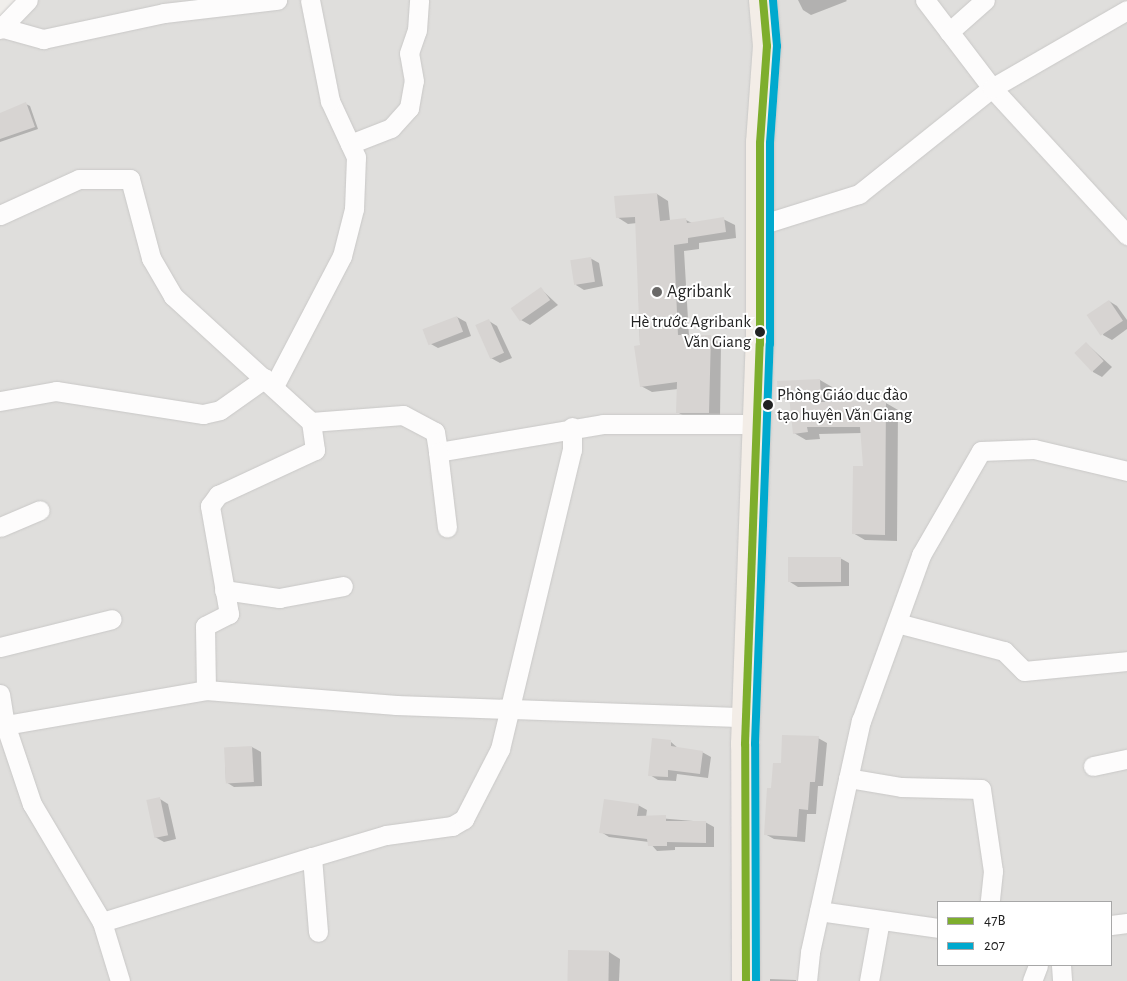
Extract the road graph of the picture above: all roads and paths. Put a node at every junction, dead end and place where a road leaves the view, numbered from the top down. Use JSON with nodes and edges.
{"nodes":[{"id":1,"x":28,"y":0,"type":"edge"},
{"id":2,"x":277,"y":0,"type":"edge"},
{"id":3,"x":310,"y":0,"type":"edge"},
{"id":4,"x":419,"y":0,"type":"edge"},
{"id":5,"x":763,"y":0,"type":"edge"},
{"id":6,"x":925,"y":0,"type":"edge"},
{"id":7,"x":985,"y":0,"type":"edge"},
{"id":8,"x":185,"y":5,"type":"edge"},
{"id":9,"x":1127,"y":10,"type":"edge"},
{"id":10,"x":0,"y":28,"type":"edge"},
{"id":11,"x":949,"y":32,"type":"junction"},
{"id":12,"x":992,"y":88,"type":"junction"},
{"id":13,"x":350,"y":144,"type":"junction"},
{"id":14,"x":0,"y":215,"type":"edge"},
{"id":15,"x":760,"y":225,"type":"junction"},
{"id":16,"x":1127,"y":235,"type":"edge"},
{"id":17,"x":270,"y":382,"type":"junction"},
{"id":18,"x":0,"y":401,"type":"edge"},
{"id":19,"x":311,"y":422,"type":"junction"},
{"id":20,"x":756,"y":424,"type":"junction"},
{"id":21,"x":572,"y":427,"type":"junction"},
{"id":22,"x":438,"y":452,"type":"junction"},
{"id":23,"x":1127,"y":471,"type":"edge"},
{"id":24,"x":40,"y":510,"type":"dead end"},
{"id":25,"x":0,"y":527,"type":"edge"},
{"id":26,"x":447,"y":527,"type":"dead end"},
{"id":27,"x":343,"y":586,"type":"dead end"},
{"id":28,"x":224,"y":590,"type":"junction"},
{"id":29,"x":112,"y":619,"type":"dead end"},
{"id":30,"x":896,"y":623,"type":"junction"},
{"id":31,"x":0,"y":647,"type":"edge"},
{"id":32,"x":1127,"y":661,"type":"edge"},
{"id":33,"x":206,"y":690,"type":"junction"},
{"id":34,"x":0,"y":694,"type":"edge"},
{"id":35,"x":508,"y":709,"type":"junction"},
{"id":36,"x":745,"y":717,"type":"junction"},
{"id":37,"x":2,"y":725,"type":"edge"},
{"id":38,"x":1127,"y":759,"type":"edge"},
{"id":39,"x":1092,"y":766,"type":"dead end"},
{"id":40,"x":848,"y":778,"type":"junction"},
{"id":41,"x":312,"y":857,"type":"junction"},
{"id":42,"x":990,"y":901,"type":"edge"},
{"id":43,"x":819,"y":911,"type":"junction"},
{"id":44,"x":880,"y":920,"type":"junction"},
{"id":45,"x":102,"y":922,"type":"junction"},
{"id":46,"x":1127,"y":924,"type":"edge"},
{"id":47,"x":1112,"y":925,"type":"edge"},
{"id":48,"x":937,"y":928,"type":"edge"},
{"id":49,"x":318,"y":932,"type":"dead end"},
{"id":50,"x":1038,"y":966,"type":"edge"},
{"id":51,"x":1061,"y":966,"type":"edge"},
{"id":52,"x":120,"y":981,"type":"edge"},
{"id":53,"x":746,"y":981,"type":"edge"},
{"id":54,"x":807,"y":981,"type":"edge"},
{"id":55,"x":869,"y":981,"type":"edge"},
{"id":56,"x":1032,"y":981,"type":"edge"},
{"id":57,"x":1062,"y":981,"type":"edge"}],
"edges":[{"from":1,"to":10,"type":"street"},
{"from":2,"to":8,"type":"street"},
{"from":3,"to":13,"type":"street"},
{"from":4,"to":13,"type":"street"},
{"from":5,"to":15,"type":"main road"},
{"from":6,"to":11,"type":"street"},
{"from":7,"to":11,"type":"street"},
{"from":8,"to":10,"type":"street"},
{"from":9,"to":12,"type":"street"},
{"from":11,"to":12,"type":"street"},
{"from":12,"to":15,"type":"street"},
{"from":12,"to":16,"type":"street"},
{"from":13,"to":17,"type":"street"},
{"from":14,"to":17,"type":"street"},
{"from":15,"to":20,"type":"main road"},
{"from":17,"to":18,"type":"street"},
{"from":17,"to":19,"type":"street"},
{"from":19,"to":22,"type":"street"},
{"from":19,"to":28,"type":"street"},
{"from":20,"to":21,"type":"street"},
{"from":20,"to":36,"type":"main road"},
{"from":21,"to":22,"type":"street"},
{"from":21,"to":35,"type":"street"},
{"from":22,"to":26,"type":"street"},
{"from":23,"to":30,"type":"street"},
{"from":24,"to":25,"type":"street"},
{"from":27,"to":28,"type":"street"},
{"from":28,"to":33,"type":"street"},
{"from":29,"to":31,"type":"street"},
{"from":30,"to":32,"type":"street"},
{"from":30,"to":40,"type":"street"},
{"from":33,"to":35,"type":"street"},
{"from":33,"to":37,"type":"street"},
{"from":34,"to":37,"type":"street"},
{"from":35,"to":36,"type":"street"},
{"from":35,"to":41,"type":"street"},
{"from":36,"to":53,"type":"main road"},
{"from":37,"to":45,"type":"street"},
{"from":38,"to":39,"type":"street"},
{"from":40,"to":42,"type":"street"},
{"from":40,"to":43,"type":"street"},
{"from":41,"to":45,"type":"street"},
{"from":41,"to":49,"type":"street"},
{"from":43,"to":44,"type":"street"},
{"from":43,"to":54,"type":"street"},
{"from":44,"to":48,"type":"street"},
{"from":44,"to":55,"type":"street"},
{"from":45,"to":52,"type":"street"},
{"from":46,"to":47,"type":"street"},
{"from":50,"to":56,"type":"street"},
{"from":51,"to":57,"type":"street"}]}
